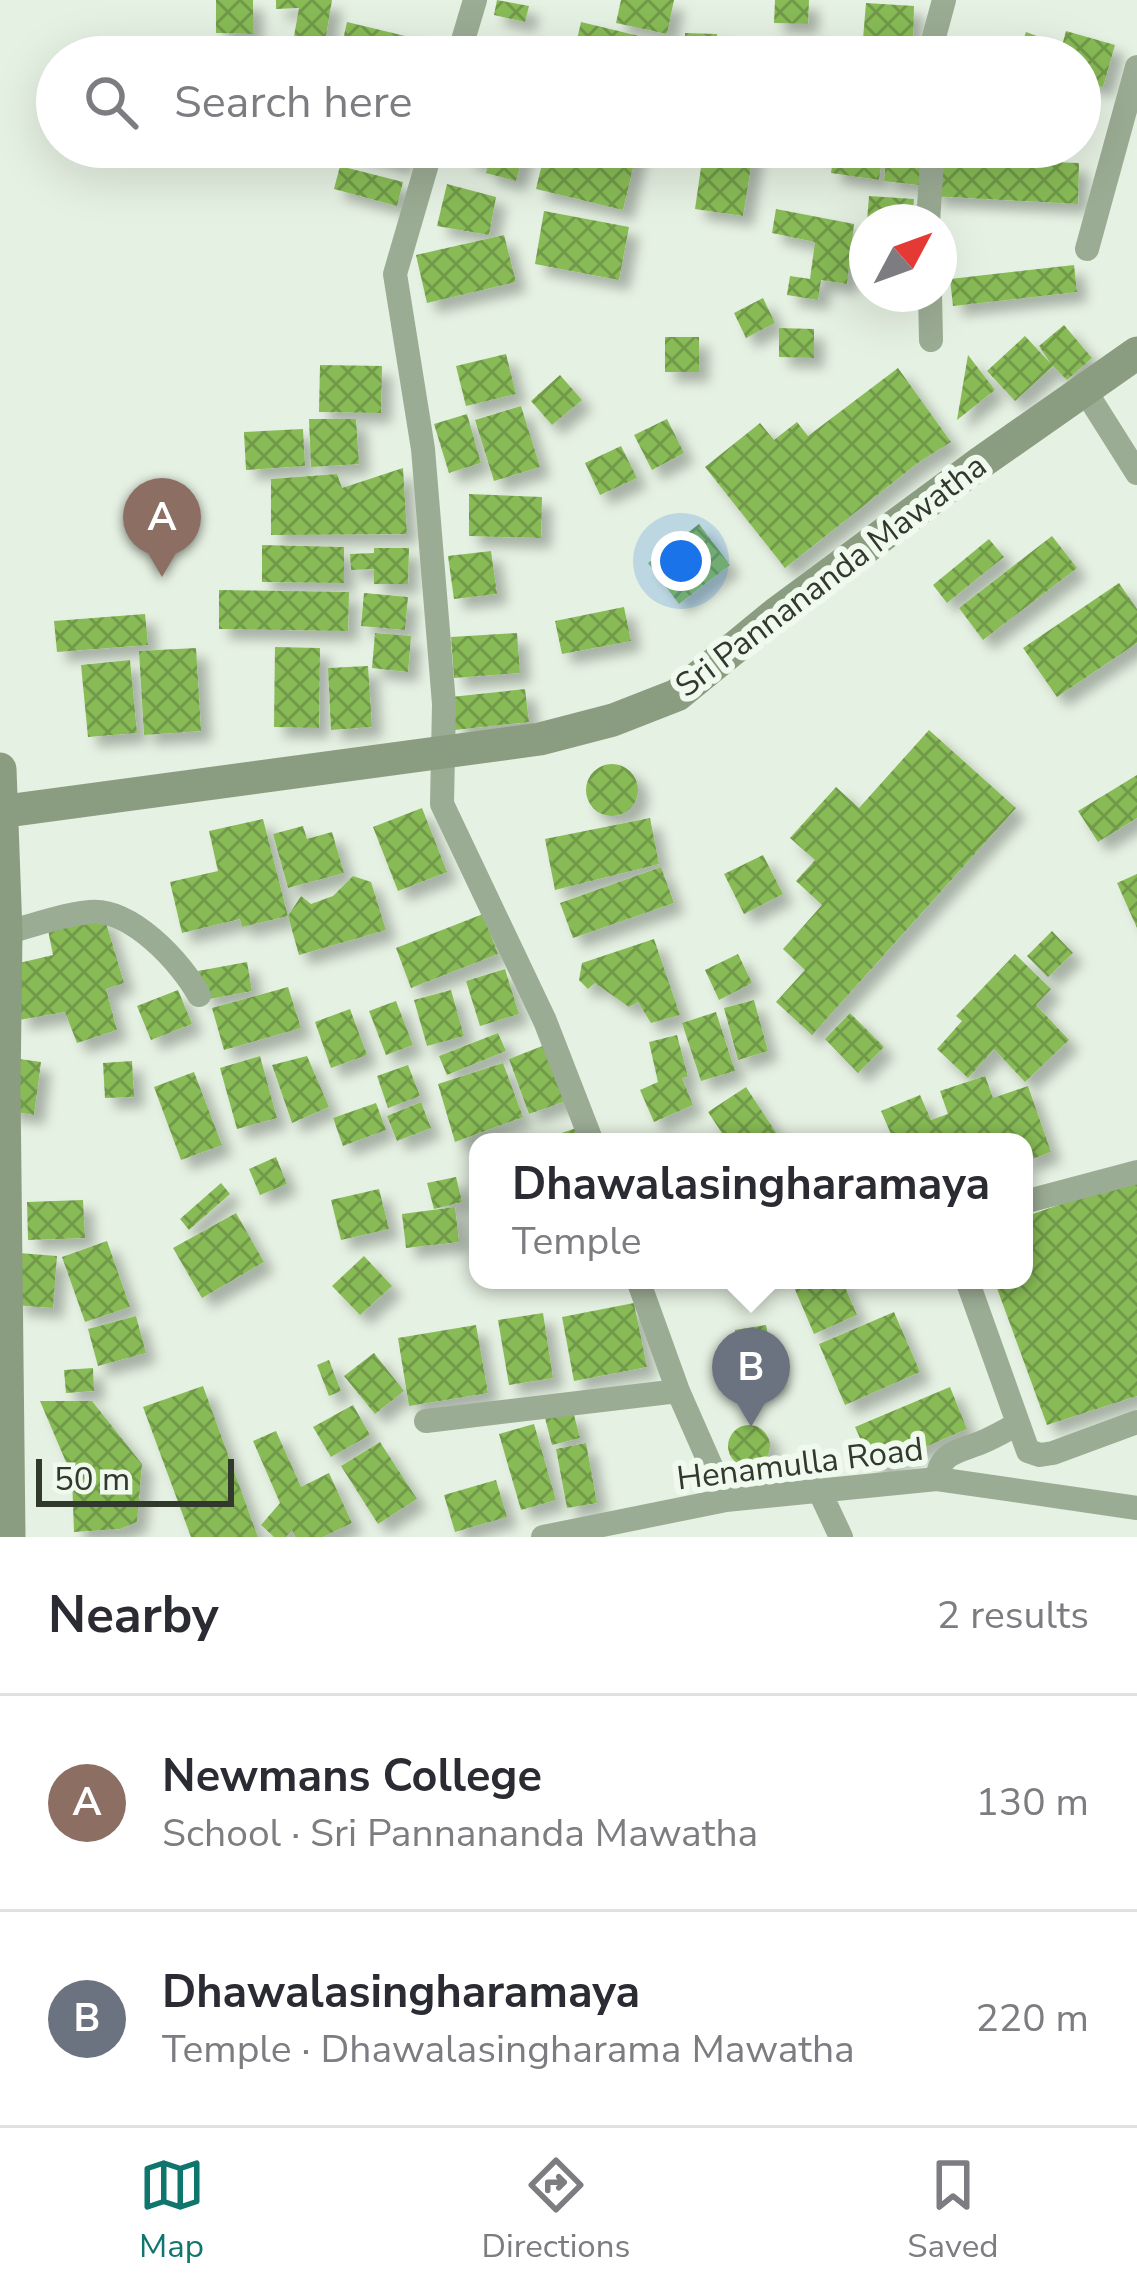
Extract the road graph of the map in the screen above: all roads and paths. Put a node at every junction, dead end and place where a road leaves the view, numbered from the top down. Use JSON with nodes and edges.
{"nodes":[{"id":1,"x":475,"y":0,"type":"edge"},
{"id":2,"x":944,"y":0,"type":"edge"},
{"id":3,"x":464,"y":36,"type":"edge"},
{"id":4,"x":935,"y":36,"type":"edge"},
{"id":5,"x":1137,"y":67,"type":"edge"},
{"id":6,"x":426,"y":168,"type":"edge"},
{"id":7,"x":932,"y":168,"type":"edge"},
{"id":8,"x":929,"y":204,"type":"edge"},
{"id":9,"x":1087,"y":249,"type":"dead end"},
{"id":10,"x":930,"y":312,"type":"edge"},
{"id":11,"x":931,"y":340,"type":"dead end"},
{"id":12,"x":1137,"y":353,"type":"edge"},
{"id":13,"x":1084,"y":388,"type":"junction"},
{"id":14,"x":1137,"y":473,"type":"edge"},
{"id":15,"x":442,"y":751,"type":"junction"},
{"id":16,"x":0,"y":769,"type":"edge"},
{"id":17,"x":0,"y":812,"type":"edge"},
{"id":18,"x":6,"y":933,"type":"junction"},
{"id":19,"x":199,"y":995,"type":"dead end"},
{"id":20,"x":2,"y":1090,"type":"edge"},
{"id":21,"x":589,"y":1133,"type":"edge"},
{"id":22,"x":1137,"y":1172,"type":"edge"},
{"id":23,"x":1033,"y":1200,"type":"edge"},
{"id":24,"x":641,"y":1289,"type":"edge"},
{"id":25,"x":970,"y":1289,"type":"edge"},
{"id":26,"x":678,"y":1391,"type":"junction"},
{"id":27,"x":426,"y":1421,"type":"dead end"},
{"id":28,"x":1137,"y":1422,"type":"edge"},
{"id":29,"x":1017,"y":1424,"type":"junction"},
{"id":30,"x":937,"y":1479,"type":"junction"},
{"id":31,"x":819,"y":1490,"type":"junction"},
{"id":32,"x":725,"y":1500,"type":"junction"},
{"id":33,"x":1137,"y":1508,"type":"edge"},
{"id":34,"x":9,"y":1537,"type":"edge"},
{"id":35,"x":543,"y":1537,"type":"edge"},
{"id":36,"x":841,"y":1537,"type":"edge"}],
"edges":[{"from":1,"to":3,"type":"street"},
{"from":2,"to":4,"type":"street"},
{"from":5,"to":9,"type":"street"},
{"from":6,"to":15,"type":"street"},
{"from":7,"to":8,"type":"street"},
{"from":10,"to":11,"type":"street"},
{"from":12,"to":13,"type":"main road","name":"Sri Pannananda Mawatha"},
{"from":13,"to":14,"type":"street"},
{"from":13,"to":15,"type":"main road","name":"Sri Pannananda Mawatha"},
{"from":15,"to":17,"type":"main road","name":"Sri Pannananda Mawatha"},
{"from":15,"to":21,"type":"street"},
{"from":16,"to":17,"type":"main road"},
{"from":17,"to":18,"type":"main road"},
{"from":18,"to":19,"type":"street"},
{"from":18,"to":20,"type":"main road"},
{"from":20,"to":34,"type":"main road"},
{"from":22,"to":23,"type":"street"},
{"from":24,"to":26,"type":"street"},
{"from":25,"to":29,"type":"street"},
{"from":26,"to":27,"type":"street"},
{"from":26,"to":32,"type":"street"},
{"from":28,"to":29,"type":"street"},
{"from":29,"to":30,"type":"street"},
{"from":30,"to":31,"type":"street","name":"Henamulla Road"},
{"from":30,"to":33,"type":"street","name":"Henamulla Road"},
{"from":31,"to":32,"type":"street","name":"Henamulla Road"},
{"from":31,"to":36,"type":"street"},
{"from":32,"to":35,"type":"street","name":"Henamulla Road"}]}
